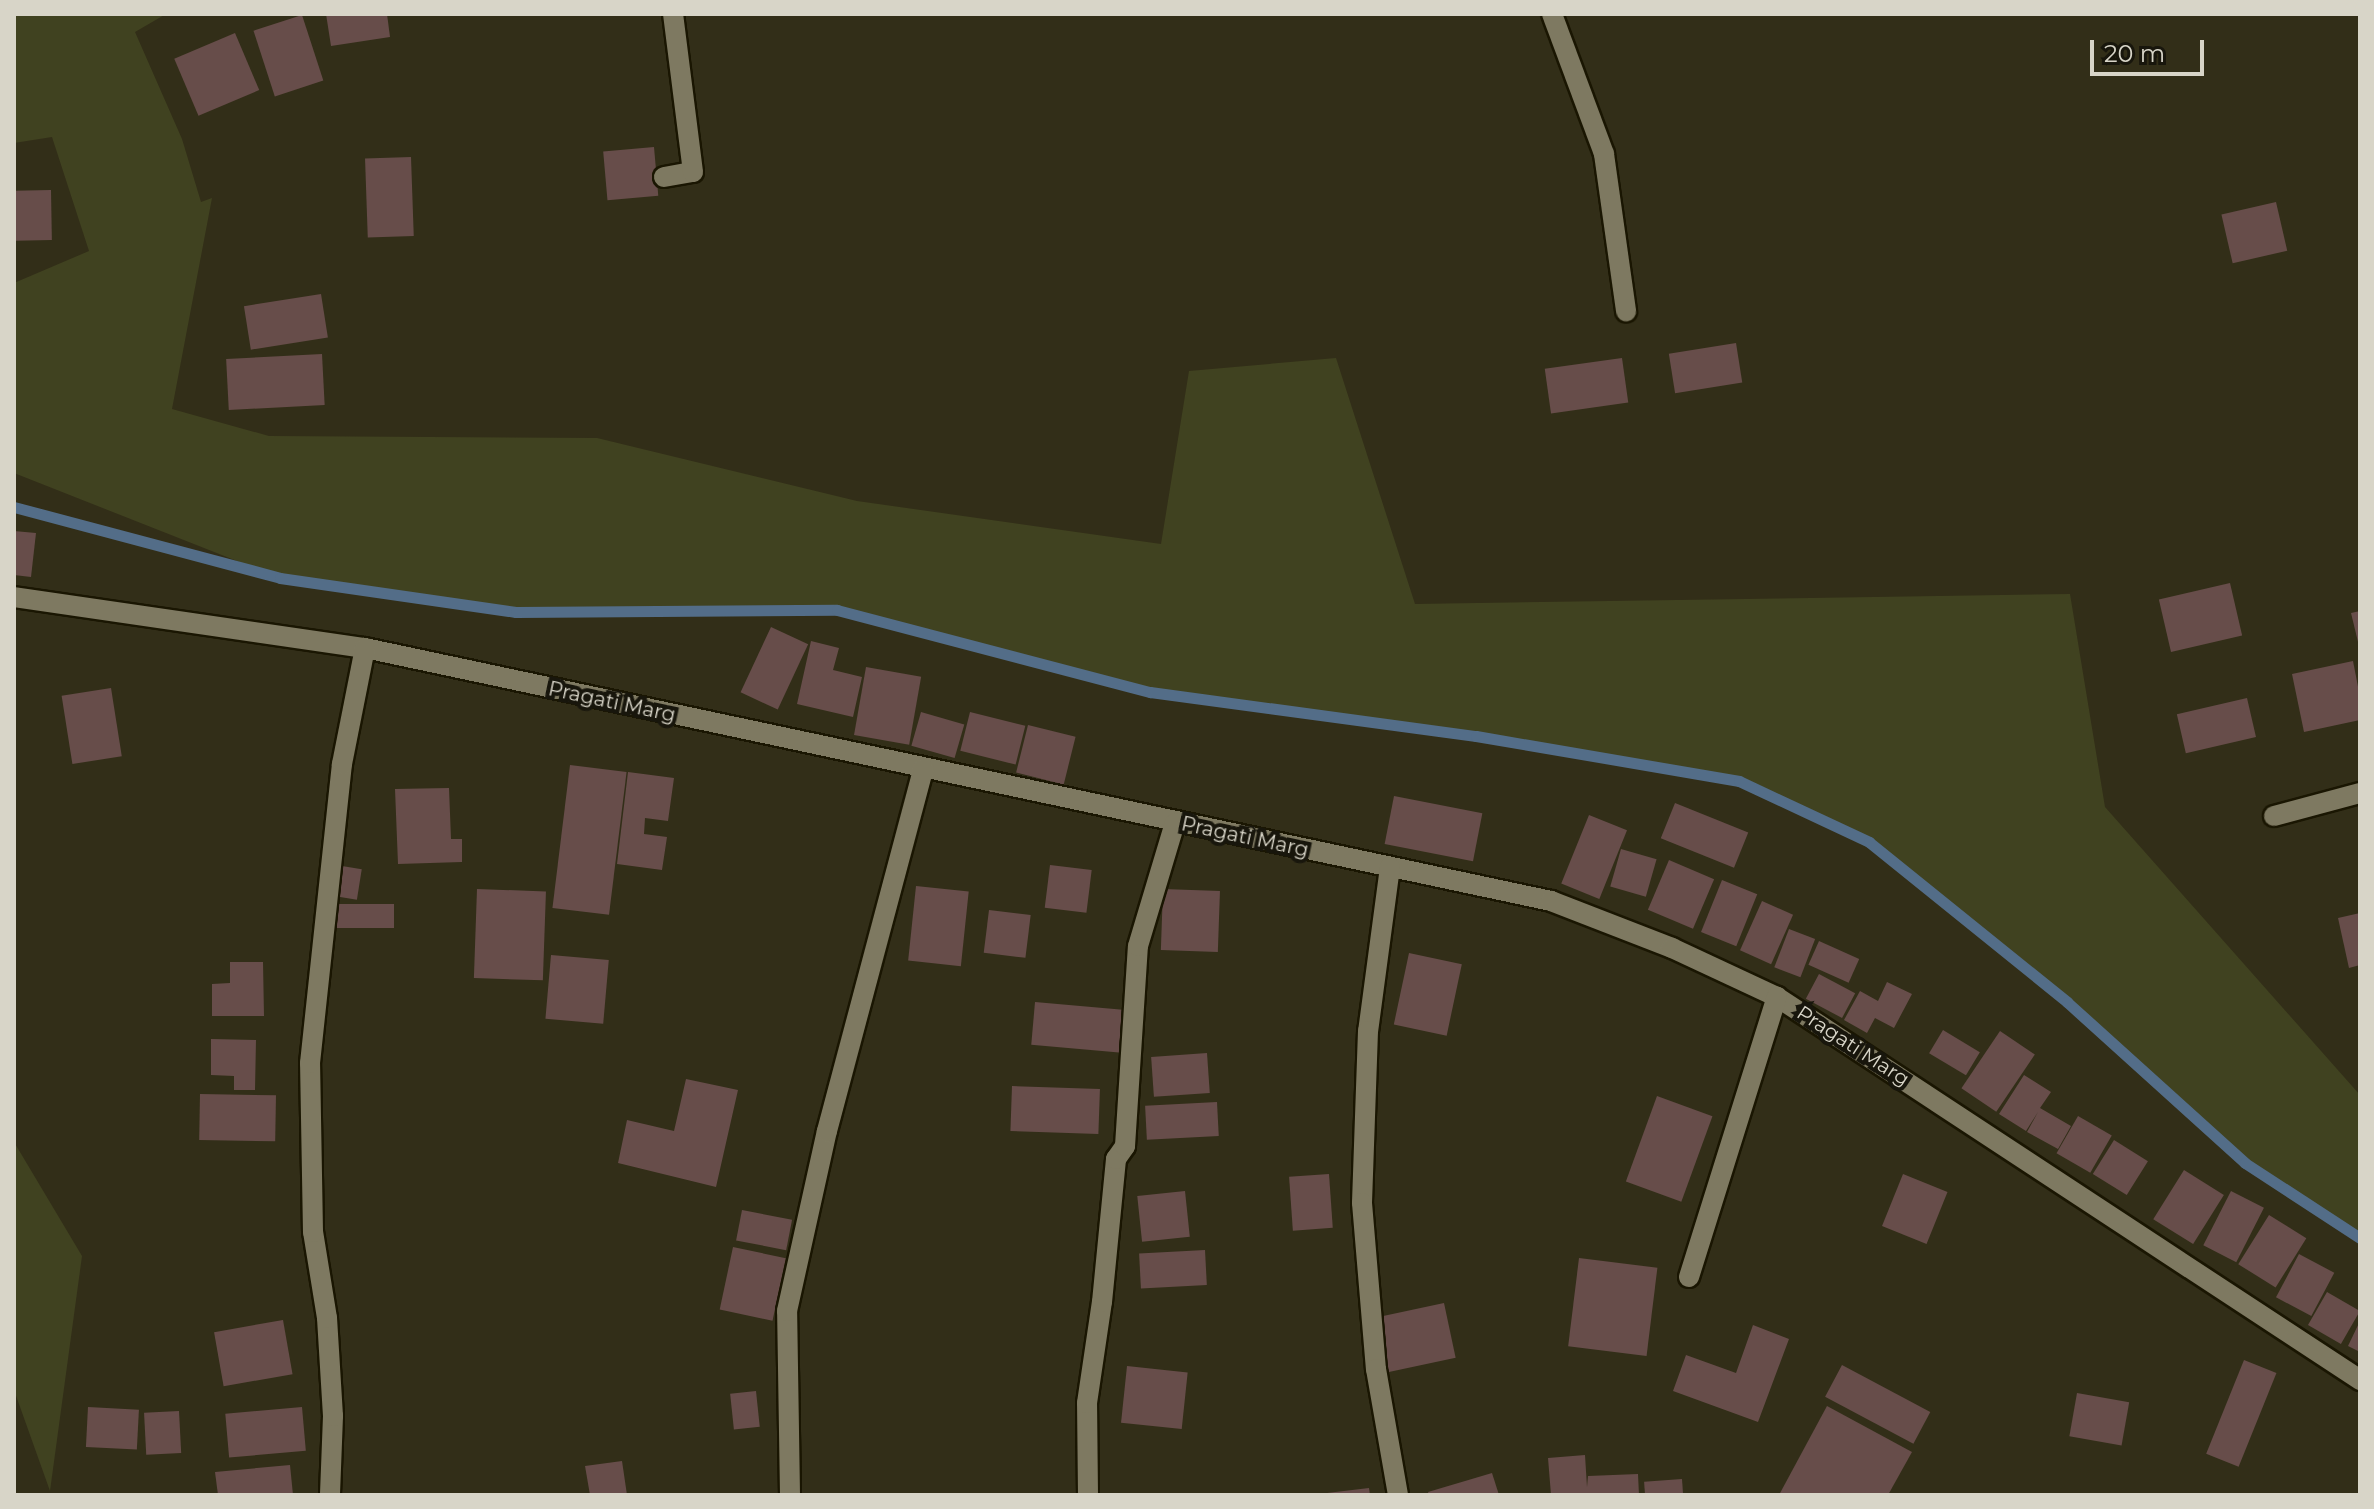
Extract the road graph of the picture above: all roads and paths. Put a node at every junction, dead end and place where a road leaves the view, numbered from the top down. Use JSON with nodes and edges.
{"nodes":[{"id":1,"x":673,"y":14,"type":"edge"},
{"id":2,"x":1552,"y":14,"type":"edge"},
{"id":3,"x":664,"y":177,"type":"dead end"},
{"id":4,"x":1626,"y":311,"type":"dead end"},
{"id":5,"x":14,"y":597,"type":"edge"},
{"id":6,"x":365,"y":648,"type":"junction"},
{"id":7,"x":923,"y":769,"type":"junction"},
{"id":8,"x":2360,"y":793,"type":"edge"},
{"id":9,"x":2274,"y":816,"type":"dead end"},
{"id":10,"x":1175,"y":823,"type":"junction"},
{"id":11,"x":1390,"y":867,"type":"junction"},
{"id":12,"x":1777,"y":997,"type":"junction"},
{"id":13,"x":1689,"y":1277,"type":"dead end"},
{"id":14,"x":2360,"y":1380,"type":"edge"},
{"id":15,"x":330,"y":1494,"type":"edge"},
{"id":16,"x":790,"y":1495,"type":"edge"},
{"id":17,"x":1088,"y":1495,"type":"edge"},
{"id":18,"x":1398,"y":1495,"type":"edge"}],
"edges":[{"from":1,"to":3,"type":"street"},
{"from":2,"to":4,"type":"street"},
{"from":5,"to":6,"type":"street","name":"Pragati Marg"},
{"from":6,"to":7,"type":"street","name":"Pragati Marg"},
{"from":6,"to":15,"type":"street"},
{"from":7,"to":10,"type":"street","name":"Pragati Marg"},
{"from":7,"to":16,"type":"street"},
{"from":8,"to":9,"type":"street"},
{"from":10,"to":11,"type":"street","name":"Pragati Marg"},
{"from":10,"to":17,"type":"street"},
{"from":11,"to":12,"type":"street","name":"Pragati Marg"},
{"from":11,"to":18,"type":"street"},
{"from":12,"to":13,"type":"street"},
{"from":12,"to":14,"type":"street","name":"Pragati Marg"}]}
